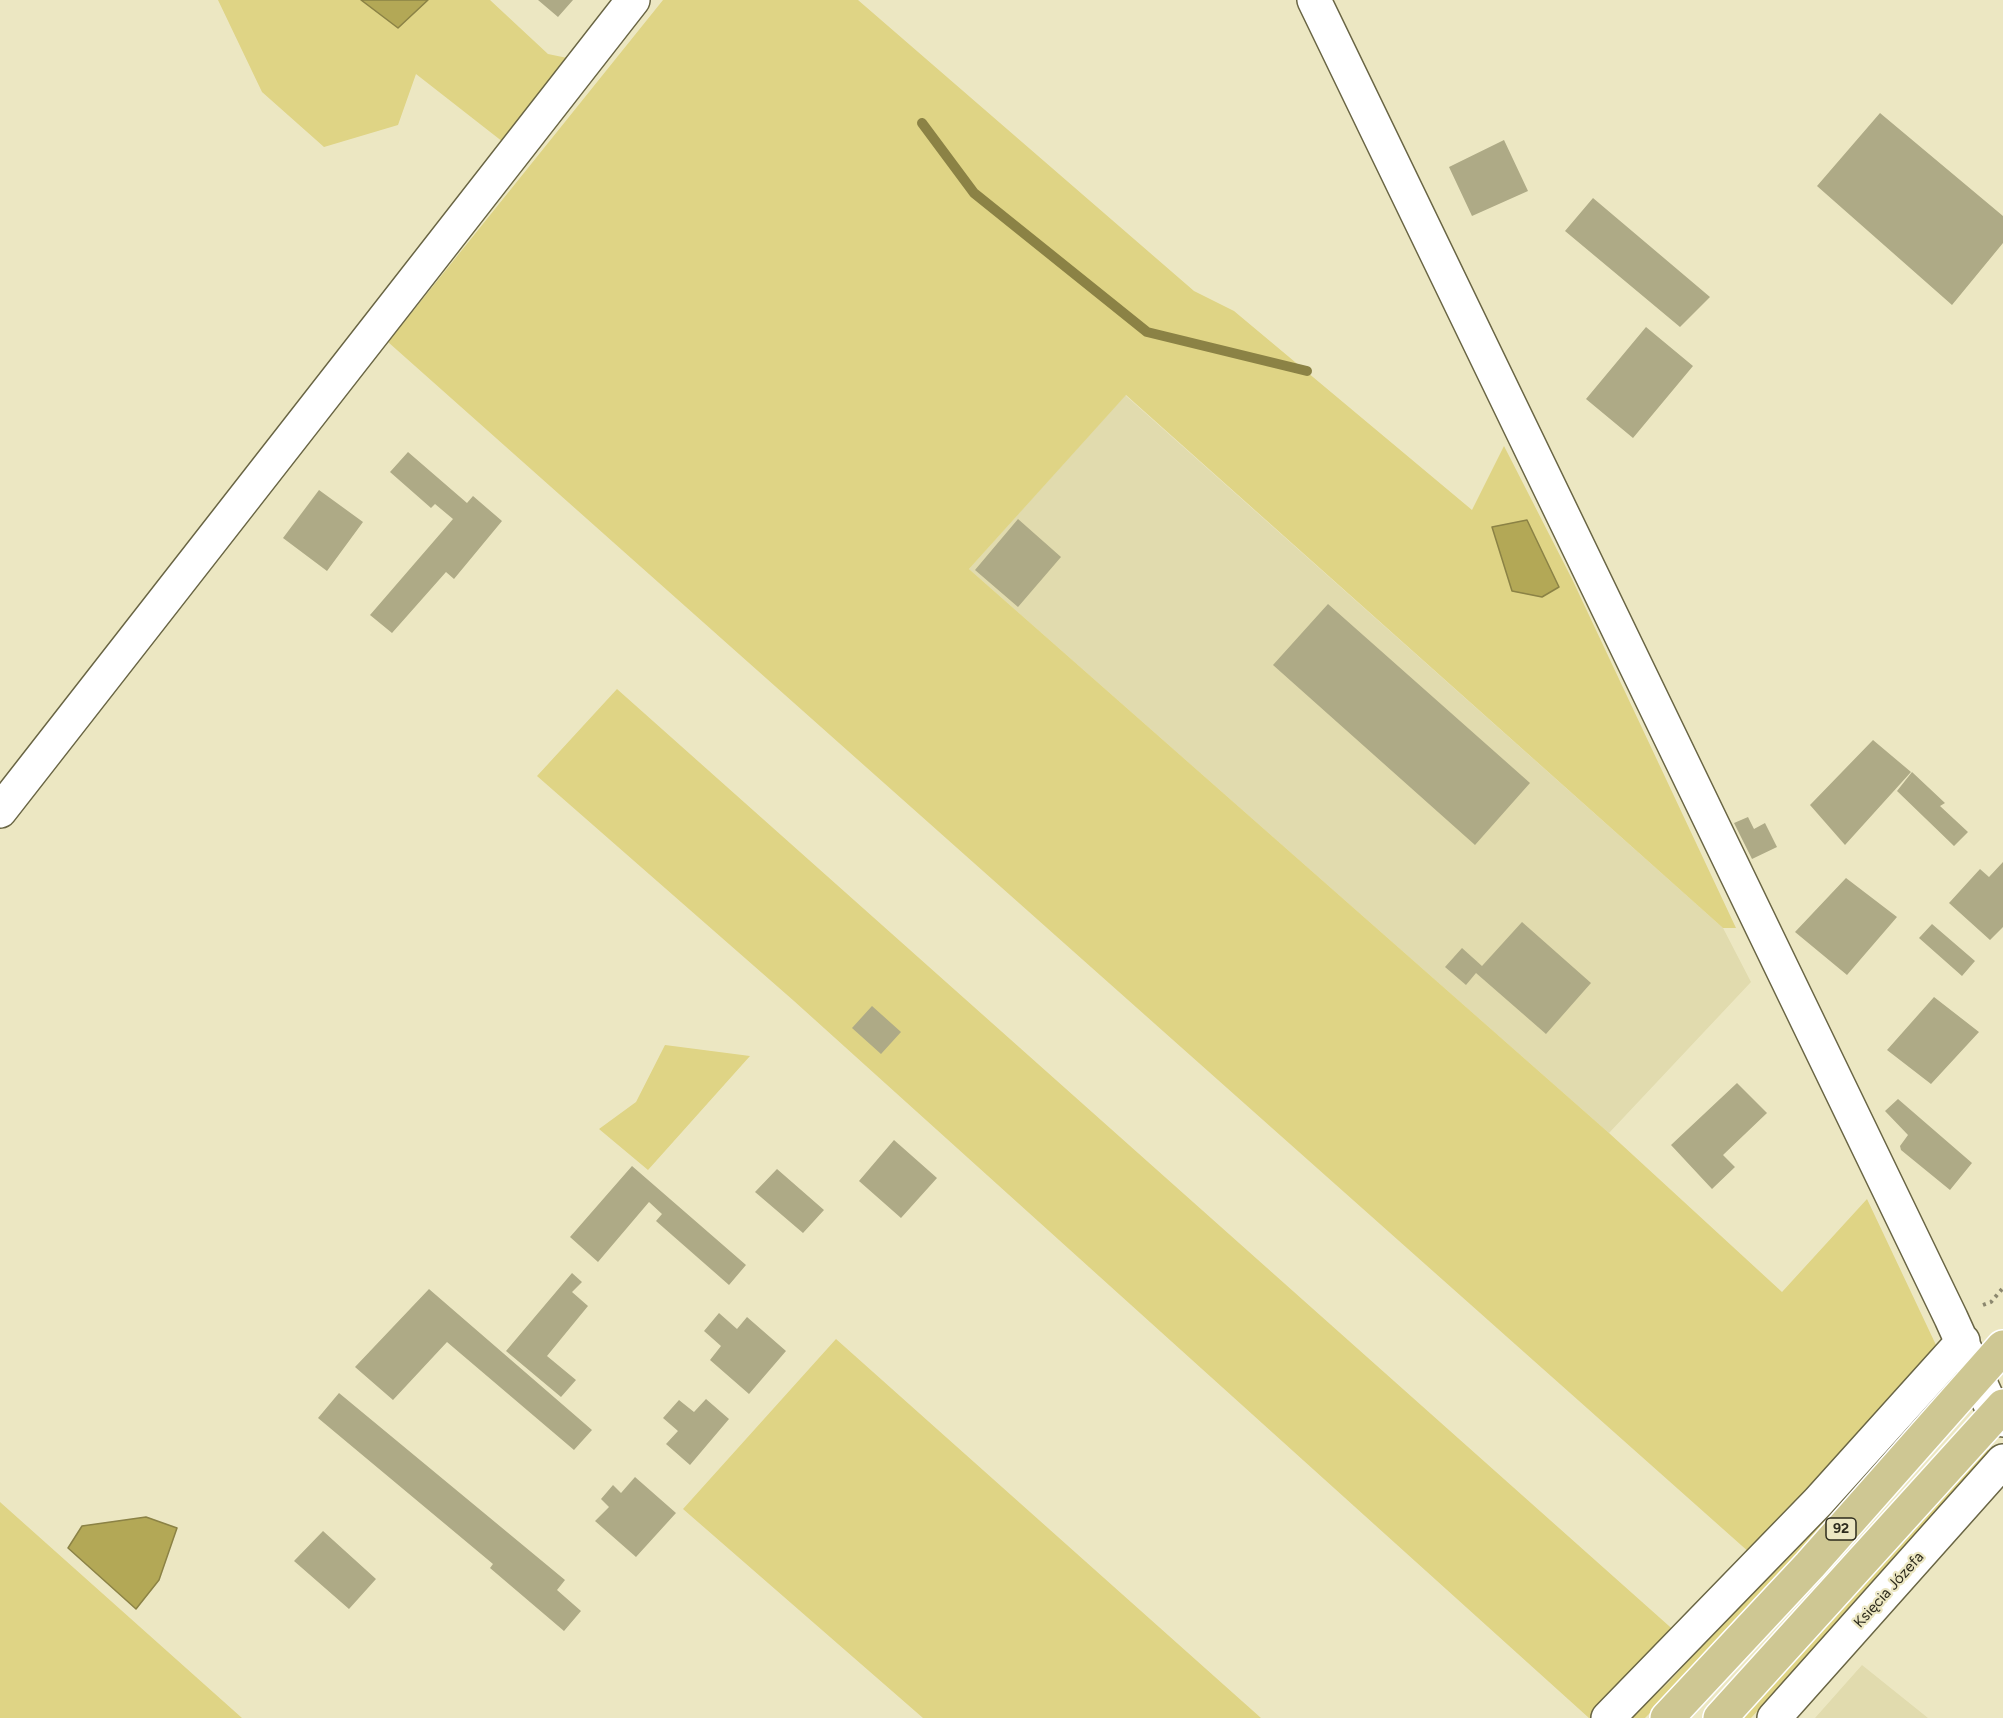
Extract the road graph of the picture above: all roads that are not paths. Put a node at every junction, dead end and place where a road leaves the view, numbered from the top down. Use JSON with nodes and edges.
{"nodes":[{"id":1,"x":633,"y":0,"type":"edge"},
{"id":2,"x":1314,"y":0,"type":"edge"},
{"id":3,"x":0,"y":811,"type":"edge"},
{"id":4,"x":1962,"y":1341,"type":"junction"},
{"id":5,"x":2003,"y":1347,"type":"edge"},
{"id":6,"x":1978,"y":1374,"type":"junction"},
{"id":7,"x":2001,"y":1413,"type":"edge"},
{"id":8,"x":2003,"y":1461,"type":"edge"},
{"id":9,"x":1608,"y":1718,"type":"edge"},
{"id":10,"x":1667,"y":1718,"type":"edge"},
{"id":11,"x":1720,"y":1718,"type":"edge"},
{"id":12,"x":1774,"y":1718,"type":"edge"}],
"edges":[{"from":1,"to":3,"type":"street"},
{"from":2,"to":4,"type":"street"},
{"from":4,"to":6,"type":"street"},
{"from":4,"to":9,"type":"street"},
{"from":5,"to":6,"type":"main road","number":"92"},
{"from":6,"to":7,"type":"street"},
{"from":6,"to":10,"type":"main road","number":"92"},
{"from":7,"to":11,"type":"main road","number":"92"},
{"from":8,"to":12,"type":"street","name":"Księcia Józefa"}]}
